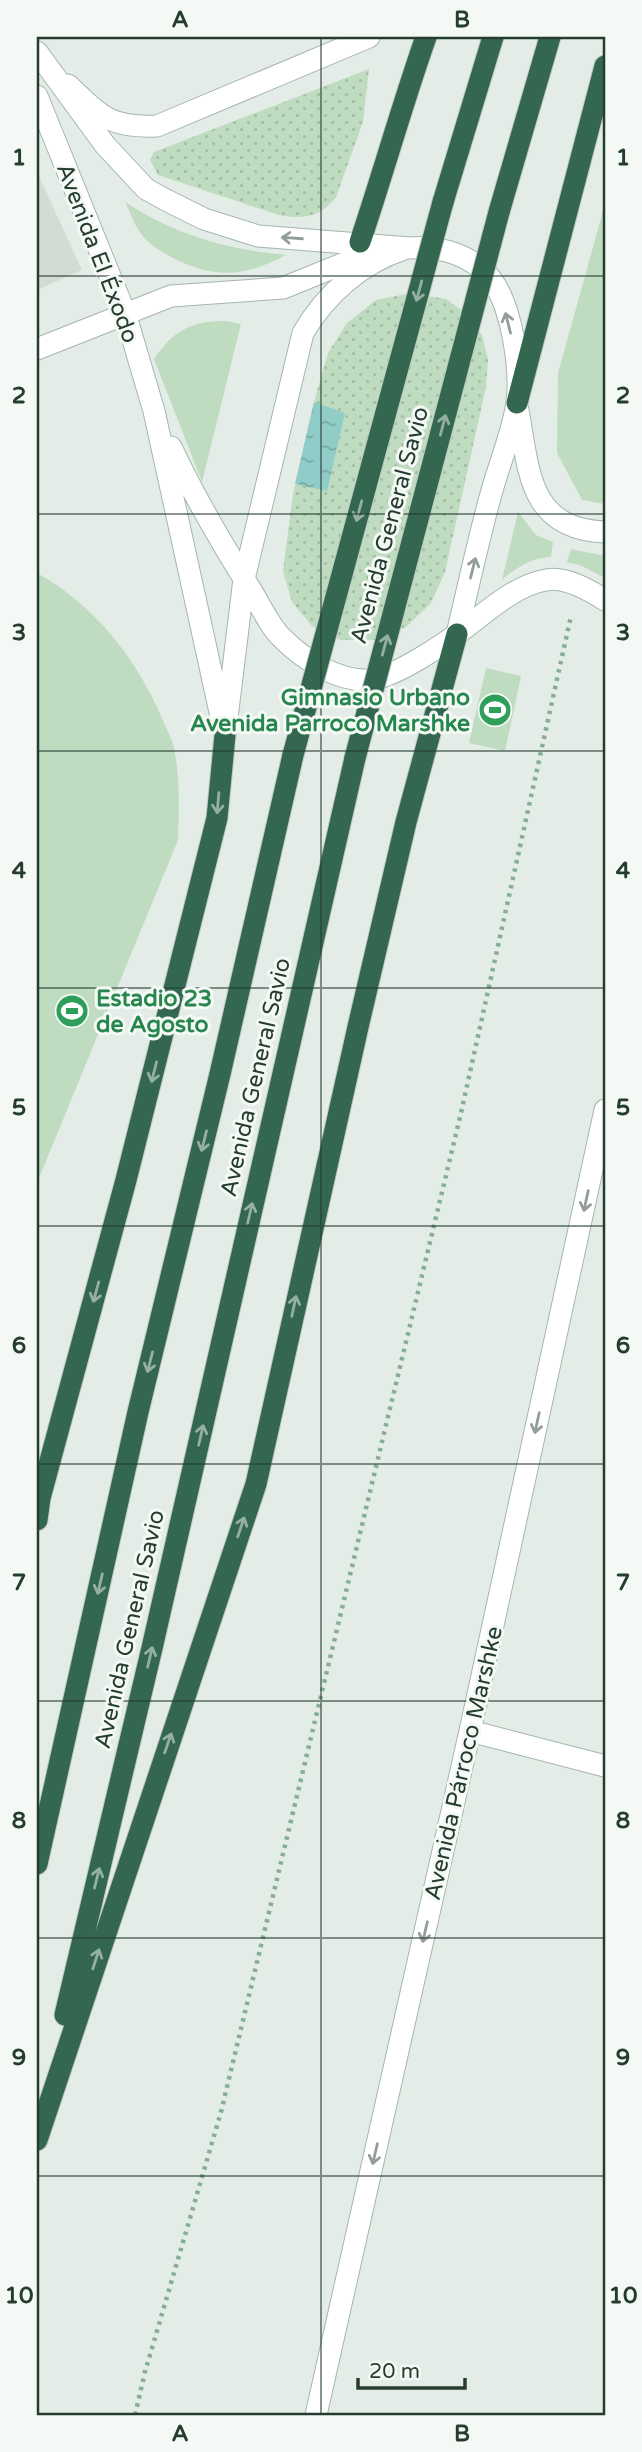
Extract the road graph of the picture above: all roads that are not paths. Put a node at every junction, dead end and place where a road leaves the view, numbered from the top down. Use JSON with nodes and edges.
{"nodes":[{"id":1,"x":369,"y":37,"type":"edge"},
{"id":2,"x":426,"y":37,"type":"edge"},
{"id":3,"x":493,"y":37,"type":"edge"},
{"id":4,"x":550,"y":37,"type":"edge"},
{"id":5,"x":41,"y":58,"type":"edge"},
{"id":6,"x":605,"y":66,"type":"edge"},
{"id":7,"x":37,"y":96,"type":"edge"},
{"id":8,"x":410,"y":248,"type":"junction"},
{"id":9,"x":356,"y":251,"type":"junction"},
{"id":10,"x":335,"y":291,"type":"junction"},
{"id":11,"x":125,"y":313,"type":"junction"},
{"id":12,"x":37,"y":349,"type":"edge"},
{"id":13,"x":517,"y":403,"type":"junction"},
{"id":14,"x":154,"y":411,"type":"junction"},
{"id":15,"x":605,"y":532,"type":"edge"},
{"id":16,"x":244,"y":579,"type":"junction"},
{"id":17,"x":605,"y":600,"type":"edge"},
{"id":18,"x":457,"y":634,"type":"junction"},
{"id":19,"x":225,"y":736,"type":"junction"},
{"id":20,"x":605,"y":1110,"type":"edge"},
{"id":21,"x":38,"y":1500,"type":"edge"},
{"id":22,"x":37,"y":1520,"type":"edge"},
{"id":23,"x":470,"y":1731,"type":"junction"},
{"id":24,"x":605,"y":1766,"type":"edge"},
{"id":25,"x":37,"y":1864,"type":"edge"},
{"id":26,"x":37,"y":2137,"type":"edge"},
{"id":27,"x":316,"y":2415,"type":"edge"}],
"edges":[{"from":1,"to":5,"type":"main road"},
{"from":2,"to":9,"type":"highway"},
{"from":3,"to":25,"type":"highway","name":"Avenida General Savio","one_way":true,"bridge":true},
{"from":26,"to":4,"type":"highway","name":"Avenida General Savio","one_way":true,"bridge":true},
{"from":9,"to":5,"type":"main road","name":"Avenida El Éxodo","one_way":true},
{"from":6,"to":13,"type":"highway"},
{"from":7,"to":11,"type":"main road","name":"Avenida El Éxodo"},
{"from":8,"to":9,"type":"main road","name":"Avenida El Éxodo"},
{"from":8,"to":10,"type":"main road"},
{"from":13,"to":8,"type":"main road","name":"Avenida El Éxodo","one_way":true},
{"from":9,"to":10,"type":"main road"},
{"from":9,"to":11,"type":"main road"},
{"from":10,"to":16,"type":"main road"},
{"from":11,"to":12,"type":"main road"},
{"from":11,"to":14,"type":"main road","name":"Avenida El Éxodo"},
{"from":13,"to":15,"type":"main road"},
{"from":18,"to":13,"type":"main road","one_way":true},
{"from":14,"to":16,"type":"main road","name":"Avenida El Éxodo"},
{"from":14,"to":19,"type":"main road","name":"Avenida El Éxodo"},
{"from":16,"to":18,"type":"main road","name":"Avenida El Éxodo"},
{"from":16,"to":19,"type":"main road"},
{"from":17,"to":18,"type":"main road","name":"Avenida El Éxodo"},
{"from":26,"to":18,"type":"highway","one_way":true},
{"from":19,"to":21,"type":"highway","one_way":true},
{"from":20,"to":23,"type":"main road","name":"Avenida Párroco Marshke","one_way":true},
{"from":21,"to":22,"type":"highway"},
{"from":23,"to":24,"type":"main road"},
{"from":23,"to":27,"type":"main road","name":"Avenida Párroco Marshke","one_way":true}]}
